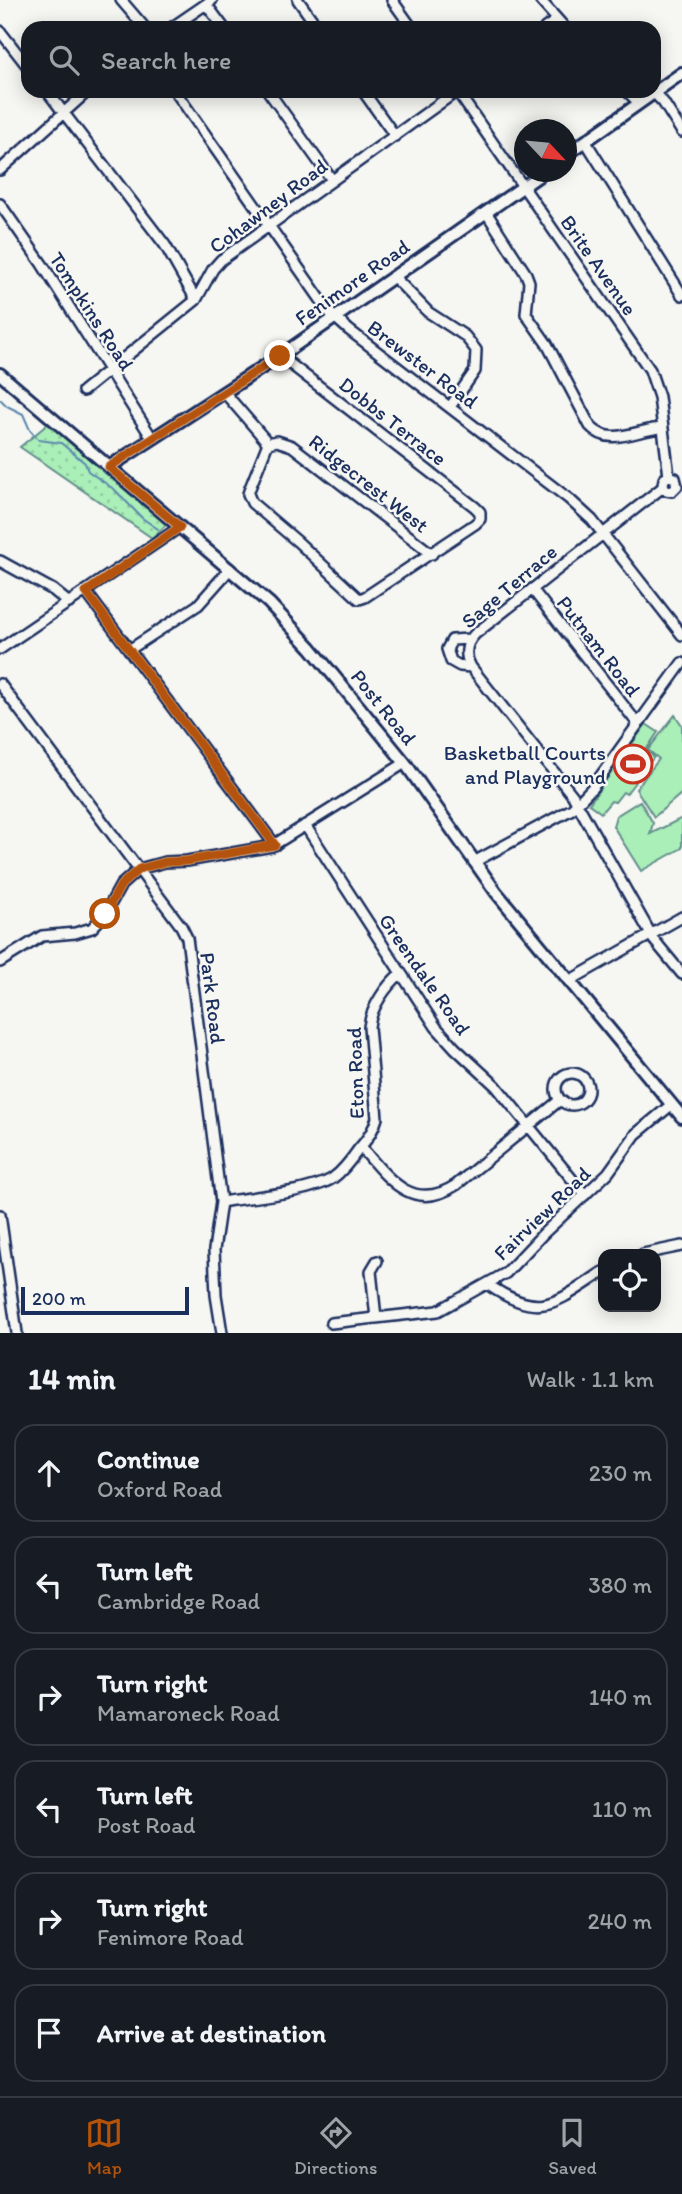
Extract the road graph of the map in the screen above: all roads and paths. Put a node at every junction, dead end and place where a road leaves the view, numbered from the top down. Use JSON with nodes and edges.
{"nodes":[{"id":1,"x":121,"y":0,"type":"edge"},
{"id":2,"x":298,"y":0,"type":"edge"},
{"id":3,"x":392,"y":0,"type":"edge"},
{"id":4,"x":540,"y":0,"type":"edge"},
{"id":5,"x":209,"y":2,"type":"edge"},
{"id":6,"x":557,"y":20,"type":"edge"},
{"id":7,"x":139,"y":21,"type":"edge"},
{"id":8,"x":181,"y":21,"type":"edge"},
{"id":9,"x":219,"y":21,"type":"edge"},
{"id":10,"x":313,"y":21,"type":"edge"},
{"id":11,"x":407,"y":21,"type":"edge"},
{"id":12,"x":0,"y":31,"type":"edge"},
{"id":13,"x":21,"y":58,"type":"edge"},
{"id":14,"x":682,"y":73,"type":"edge"},
{"id":15,"x":661,"y":87,"type":"edge"},
{"id":16,"x":661,"y":97,"type":"edge"},
{"id":17,"x":52,"y":98,"type":"edge"},
{"id":18,"x":80,"y":98,"type":"edge"},
{"id":19,"x":180,"y":98,"type":"edge"},
{"id":20,"x":273,"y":98,"type":"edge"},
{"id":21,"x":368,"y":98,"type":"edge"},
{"id":22,"x":447,"y":98,"type":"edge"},
{"id":23,"x":462,"y":98,"type":"edge"},
{"id":24,"x":634,"y":98,"type":"edge"},
{"id":25,"x":646,"y":98,"type":"edge"},
{"id":26,"x":639,"y":103,"type":"junction"},
{"id":27,"x":64,"y":113,"type":"junction"},
{"id":28,"x":682,"y":132,"type":"edge"},
{"id":29,"x":395,"y":135,"type":"junction"},
{"id":30,"x":586,"y":142,"type":"junction"},
{"id":31,"x":577,"y":148,"type":"edge"},
{"id":32,"x":0,"y":170,"type":"edge"},
{"id":33,"x":332,"y":180,"type":"junction"},
{"id":34,"x":529,"y":182,"type":"edge"},
{"id":35,"x":523,"y":186,"type":"junction"},
{"id":36,"x":0,"y":204,"type":"edge"},
{"id":37,"x":486,"y":212,"type":"junction"},
{"id":38,"x":268,"y":225,"type":"junction"},
{"id":39,"x":393,"y":276,"type":"junction"},
{"id":40,"x":682,"y":295,"type":"edge"},
{"id":41,"x":196,"y":300,"type":"junction"},
{"id":42,"x":335,"y":317,"type":"junction"},
{"id":43,"x":280,"y":356,"type":"junction"},
{"id":44,"x":109,"y":370,"type":"junction"},
{"id":45,"x":0,"y":374,"type":"edge"},
{"id":46,"x":83,"y":391,"type":"dead end"},
{"id":47,"x":225,"y":392,"type":"junction"},
{"id":48,"x":450,"y":407,"type":"junction"},
{"id":49,"x":662,"y":428,"type":"junction"},
{"id":50,"x":152,"y":438,"type":"junction"},
{"id":51,"x":268,"y":443,"type":"junction"},
{"id":52,"x":109,"y":467,"type":"junction"},
{"id":53,"x":669,"y":476,"type":"junction"},
{"id":54,"x":663,"y":487,"type":"junction"},
{"id":55,"x":680,"y":489,"type":"edge"},
{"id":56,"x":180,"y":527,"type":"junction"},
{"id":57,"x":602,"y":534,"type":"junction"},
{"id":58,"x":432,"y":554,"type":"junction"},
{"id":59,"x":0,"y":561,"type":"edge"},
{"id":60,"x":230,"y":569,"type":"junction"},
{"id":61,"x":532,"y":589,"type":"junction"},
{"id":62,"x":86,"y":592,"type":"junction"},
{"id":63,"x":69,"y":603,"type":"junction"},
{"id":64,"x":682,"y":635,"type":"edge"},
{"id":65,"x":470,"y":639,"type":"junction"},
{"id":66,"x":0,"y":649,"type":"edge"},
{"id":67,"x":129,"y":650,"type":"junction"},
{"id":68,"x":682,"y":663,"type":"edge"},
{"id":69,"x":471,"y":667,"type":"junction"},
{"id":70,"x":0,"y":684,"type":"edge"},
{"id":71,"x":638,"y":724,"type":"junction"},
{"id":72,"x":405,"y":763,"type":"junction"},
{"id":73,"x":578,"y":803,"type":"junction"},
{"id":74,"x":306,"y":825,"type":"junction"},
{"id":75,"x":275,"y":845,"type":"junction"},
{"id":76,"x":474,"y":862,"type":"junction"},
{"id":77,"x":139,"y":869,"type":"junction"},
{"id":78,"x":682,"y":917,"type":"edge"},
{"id":79,"x":651,"y":934,"type":"junction"},
{"id":80,"x":0,"y":962,"type":"edge"},
{"id":81,"x":401,"y":973,"type":"junction"},
{"id":82,"x":682,"y":974,"type":"edge"},
{"id":83,"x":569,"y":981,"type":"junction"},
{"id":84,"x":560,"y":1100,"type":"dead end"},
{"id":85,"x":671,"y":1105,"type":"junction"},
{"id":86,"x":682,"y":1117,"type":"edge"},
{"id":87,"x":528,"y":1125,"type":"junction"},
{"id":88,"x":361,"y":1147,"type":"junction"},
{"id":89,"x":585,"y":1195,"type":"junction"},
{"id":90,"x":221,"y":1202,"type":"junction"},
{"id":91,"x":0,"y":1215,"type":"edge"},
{"id":92,"x":682,"y":1246,"type":"edge"},
{"id":93,"x":661,"y":1250,"type":"edge"},
{"id":94,"x":377,"y":1261,"type":"dead end"},
{"id":95,"x":598,"y":1275,"type":"edge"},
{"id":96,"x":487,"y":1284,"type":"junction"},
{"id":97,"x":376,"y":1318,"type":"junction"},
{"id":98,"x":331,"y":1323,"type":"dead end"},
{"id":99,"x":17,"y":1333,"type":"edge"},
{"id":100,"x":222,"y":1333,"type":"edge"}],
"edges":[{"from":1,"to":7,"type":"street"},
{"from":2,"to":10,"type":"street"},
{"from":3,"to":11,"type":"street"},
{"from":4,"to":6,"type":"street"},
{"from":5,"to":8,"type":"street"},
{"from":5,"to":9,"type":"street"},
{"from":12,"to":13,"type":"street"},
{"from":14,"to":15,"type":"main road"},
{"from":16,"to":28,"type":"street"},
{"from":17,"to":27,"type":"street"},
{"from":18,"to":27,"type":"street"},
{"from":19,"to":38,"type":"street","name":"Brewster Road"},
{"from":20,"to":33,"type":"street"},
{"from":21,"to":29,"type":"street"},
{"from":22,"to":29,"type":"street","name":"Cohawney Road"},
{"from":23,"to":35,"type":"street","name":"Brite Avenue"},
{"from":24,"to":26,"type":"street"},
{"from":25,"to":26,"type":"main road"},
{"from":26,"to":30,"type":"main road"},
{"from":27,"to":32,"type":"street"},
{"from":27,"to":41,"type":"street"},
{"from":29,"to":33,"type":"street","name":"Cohawney Road"},
{"from":30,"to":31,"type":"main road"},
{"from":30,"to":40,"type":"street"},
{"from":33,"to":38,"type":"street","name":"Cohawney Road"},
{"from":34,"to":35,"type":"main road","name":"Fenimore Road"},
{"from":35,"to":37,"type":"main road","name":"Fenimore Road"},
{"from":35,"to":49,"type":"street","name":"Brite Avenue"},
{"from":36,"to":44,"type":"street","name":"Tompkins Road"},
{"from":37,"to":39,"type":"main road","name":"Fenimore Road"},
{"from":37,"to":49,"type":"street"},
{"from":38,"to":41,"type":"street","name":"Cohawney Road"},
{"from":38,"to":42,"type":"street","name":"Brewster Road"},
{"from":39,"to":42,"type":"main road","name":"Fenimore Road"},
{"from":39,"to":48,"type":"street"},
{"from":41,"to":44,"type":"street","name":"Cohawney Road"},
{"from":42,"to":43,"type":"main road","name":"Fenimore Road"},
{"from":42,"to":48,"type":"street","name":"Brewster Road"},
{"from":43,"to":47,"type":"main road","name":"Fenimore Road"},
{"from":43,"to":58,"type":"street","name":"Dobbs Terrace"},
{"from":44,"to":46,"type":"street","name":"Cohawney Road"},
{"from":44,"to":50,"type":"street","name":"Tompkins Road"},
{"from":45,"to":52,"type":"main road","name":"Post Road"},
{"from":47,"to":50,"type":"main road","name":"Fenimore Road"},
{"from":47,"to":51,"type":"street"},
{"from":48,"to":57,"type":"street","name":"Brewster Road"},
{"from":49,"to":53,"type":"street","name":"Brite Avenue"},
{"from":50,"to":52,"type":"main road","name":"Fenimore Road"},
{"from":51,"to":58,"type":"street","name":"Ridgecrest West"},
{"from":51,"to":58,"type":"street"},
{"from":52,"to":56,"type":"main road","name":"Post Road"},
{"from":53,"to":54,"type":"street"},
{"from":53,"to":55,"type":"street"},
{"from":54,"to":55,"type":"street"},
{"from":54,"to":57,"type":"street","name":"Sage Terrace"},
{"from":56,"to":60,"type":"main road","name":"Post Road"},
{"from":56,"to":62,"type":"street"},
{"from":57,"to":61,"type":"street","name":"Sage Terrace"},
{"from":57,"to":64,"type":"street","name":"Brewster Road"},
{"from":59,"to":63,"type":"street"},
{"from":60,"to":67,"type":"street"},
{"from":60,"to":72,"type":"main road","name":"Post Road"},
{"from":61,"to":65,"type":"street","name":"Sage Terrace"},
{"from":61,"to":71,"type":"street","name":"Putnam Road"},
{"from":62,"to":63,"type":"street"},
{"from":62,"to":67,"type":"street"},
{"from":63,"to":66,"type":"street"},
{"from":65,"to":69,"type":"street","name":"Sage Terrace"},
{"from":65,"to":69,"type":"street"},
{"from":67,"to":75,"type":"street"},
{"from":68,"to":71,"type":"street"},
{"from":69,"to":73,"type":"street"},
{"from":70,"to":77,"type":"street","name":"Park Road"},
{"from":71,"to":73,"type":"street"},
{"from":72,"to":74,"type":"street"},
{"from":72,"to":76,"type":"main road","name":"Post Road"},
{"from":73,"to":76,"type":"street"},
{"from":73,"to":79,"type":"street"},
{"from":74,"to":75,"type":"street"},
{"from":74,"to":81,"type":"street","name":"Greendale Road"},
{"from":75,"to":77,"type":"street"},
{"from":76,"to":83,"type":"main road","name":"Post Road"},
{"from":77,"to":80,"type":"street"},
{"from":77,"to":90,"type":"street","name":"Park Road"},
{"from":78,"to":79,"type":"street"},
{"from":79,"to":82,"type":"street"},
{"from":79,"to":83,"type":"street"},
{"from":81,"to":87,"type":"street","name":"Greendale Road"},
{"from":81,"to":88,"type":"street","name":"Eton Road"},
{"from":83,"to":85,"type":"main road","name":"Post Road"},
{"from":84,"to":87,"type":"street"},
{"from":85,"to":86,"type":"main road","name":"Post Road"},
{"from":85,"to":89,"type":"street","name":"Fairview Road"},
{"from":87,"to":88,"type":"street"},
{"from":87,"to":89,"type":"street","name":"Greendale Road"},
{"from":88,"to":90,"type":"street","name":"Eton Road"},
{"from":89,"to":96,"type":"street","name":"Fairview Road"},
{"from":90,"to":100,"type":"street","name":"Park Road"},
{"from":91,"to":99,"type":"street"},
{"from":92,"to":93,"type":"street"},
{"from":94,"to":97,"type":"street"},
{"from":95,"to":96,"type":"street"},
{"from":96,"to":97,"type":"street","name":"Fairview Road"},
{"from":97,"to":98,"type":"street","name":"Fairview Road"}]}
